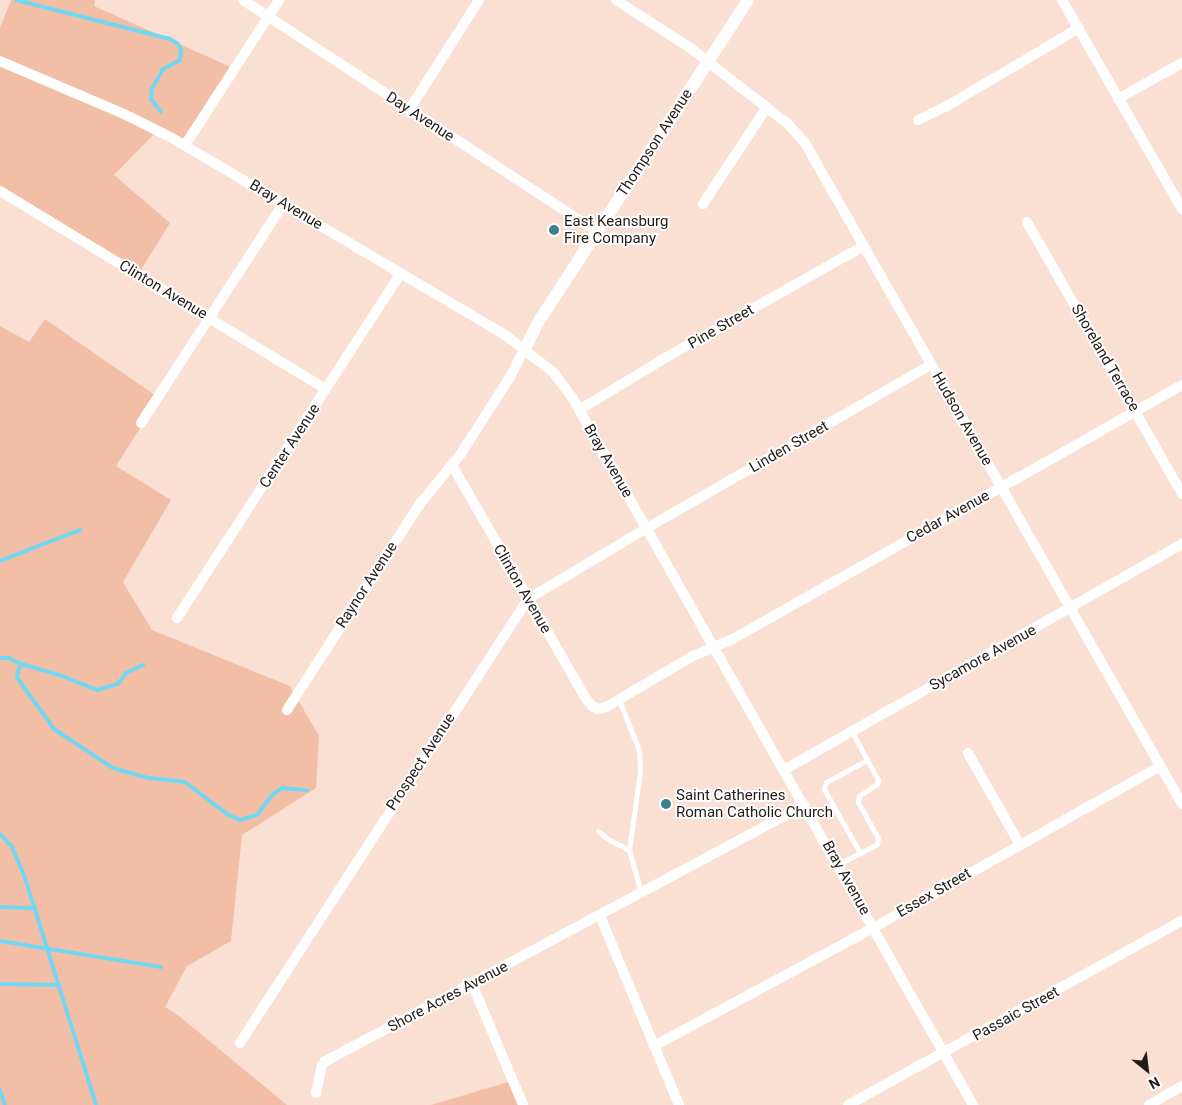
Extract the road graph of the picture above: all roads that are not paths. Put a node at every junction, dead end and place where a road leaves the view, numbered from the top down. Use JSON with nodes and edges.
{"nodes":[{"id":1,"x":243,"y":0,"type":"edge"},
{"id":2,"x":279,"y":0,"type":"edge"},
{"id":3,"x":479,"y":0,"type":"edge"},
{"id":4,"x":616,"y":0,"type":"edge"},
{"id":5,"x":748,"y":0,"type":"edge"},
{"id":6,"x":1062,"y":0,"type":"edge"},
{"id":7,"x":268,"y":18,"type":"junction"},
{"id":8,"x":1080,"y":28,"type":"junction"},
{"id":9,"x":0,"y":62,"type":"edge"},
{"id":10,"x":707,"y":62,"type":"junction"},
{"id":11,"x":1182,"y":63,"type":"edge"},
{"id":12,"x":1118,"y":99,"type":"junction"},
{"id":13,"x":767,"y":107,"type":"junction"},
{"id":14,"x":409,"y":110,"type":"junction"},
{"id":15,"x":918,"y":120,"type":"dead end"},
{"id":16,"x":185,"y":145,"type":"junction"},
{"id":17,"x":0,"y":191,"type":"edge"},
{"id":18,"x":284,"y":203,"type":"junction"},
{"id":19,"x":703,"y":204,"type":"dead end"},
{"id":20,"x":1182,"y":209,"type":"edge"},
{"id":21,"x":1027,"y":222,"type":"dead end"},
{"id":22,"x":598,"y":232,"type":"junction"},
{"id":23,"x":864,"y":246,"type":"junction"},
{"id":24,"x":401,"y":273,"type":"junction"},
{"id":25,"x":210,"y":319,"type":"junction"},
{"id":26,"x":524,"y":350,"type":"junction"},
{"id":27,"x":931,"y":365,"type":"junction"},
{"id":28,"x":1182,"y":385,"type":"edge"},
{"id":29,"x":326,"y":390,"type":"junction"},
{"id":30,"x":579,"y":410,"type":"junction"},
{"id":31,"x":1136,"y":411,"type":"junction"},
{"id":32,"x":141,"y":423,"type":"dead end"},
{"id":33,"x":452,"y":465,"type":"junction"},
{"id":34,"x":1001,"y":487,"type":"junction"},
{"id":35,"x":1182,"y":494,"type":"edge"},
{"id":36,"x":647,"y":528,"type":"junction"},
{"id":37,"x":1182,"y":544,"type":"edge"},
{"id":38,"x":528,"y":599,"type":"junction"},
{"id":39,"x":1070,"y":610,"type":"junction"},
{"id":40,"x":177,"y":618,"type":"dead end"},
{"id":41,"x":714,"y":647,"type":"junction"},
{"id":42,"x":619,"y":699,"type":"junction"},
{"id":43,"x":598,"y":709,"type":"joint"},
{"id":44,"x":287,"y":710,"type":"dead end"},
{"id":45,"x":852,"y":732,"type":"junction"},
{"id":46,"x":968,"y":753,"type":"dead end"},
{"id":47,"x":867,"y":760,"type":"junction"},
{"id":48,"x":1160,"y":766,"type":"junction"},
{"id":49,"x":784,"y":770,"type":"junction"},
{"id":50,"x":1182,"y":804,"type":"edge"},
{"id":51,"x":805,"y":805,"type":"junction"},
{"id":52,"x":598,"y":831,"type":"dead end"},
{"id":53,"x":1020,"y":845,"type":"junction"},
{"id":54,"x":629,"y":850,"type":"junction"},
{"id":55,"x":860,"y":853,"type":"junction"},
{"id":56,"x":839,"y":864,"type":"junction"},
{"id":57,"x":641,"y":893,"type":"junction"},
{"id":58,"x":600,"y":916,"type":"junction"},
{"id":59,"x":1182,"y":921,"type":"edge"},
{"id":60,"x":873,"y":928,"type":"junction"},
{"id":61,"x":472,"y":984,"type":"junction"},
{"id":62,"x":240,"y":1043,"type":"dead end"},
{"id":63,"x":654,"y":1046,"type":"junction"},
{"id":64,"x":944,"y":1054,"type":"junction"},
{"id":65,"x":1182,"y":1086,"type":"edge"},
{"id":66,"x":316,"y":1093,"type":"dead end"},
{"id":67,"x":523,"y":1105,"type":"edge"},
{"id":68,"x":679,"y":1105,"type":"edge"},
{"id":69,"x":848,"y":1105,"type":"edge"},
{"id":70,"x":973,"y":1105,"type":"edge"},
{"id":71,"x":1149,"y":1105,"type":"edge"}],
"edges":[{"from":1,"to":7,"type":"street","name":"Day Avenue"},
{"from":2,"to":7,"type":"street"},
{"from":3,"to":14,"type":"street"},
{"from":4,"to":10,"type":"street","name":"Hudson Avenue"},
{"from":5,"to":10,"type":"street","name":"Thompson Avenue"},
{"from":6,"to":8,"type":"street"},
{"from":7,"to":14,"type":"street","name":"Day Avenue"},
{"from":7,"to":16,"type":"street"},
{"from":8,"to":12,"type":"street"},
{"from":8,"to":15,"type":"street"},
{"from":9,"to":16,"type":"street","name":"Bray Avenue"},
{"from":10,"to":13,"type":"street","name":"Hudson Avenue"},
{"from":10,"to":22,"type":"street","name":"Thompson Avenue"},
{"from":11,"to":12,"type":"street"},
{"from":12,"to":20,"type":"street"},
{"from":13,"to":19,"type":"street"},
{"from":13,"to":23,"type":"street","name":"Hudson Avenue"},
{"from":14,"to":22,"type":"street","name":"Day Avenue"},
{"from":16,"to":18,"type":"street","name":"Bray Avenue"},
{"from":17,"to":25,"type":"street","name":"Clinton Avenue"},
{"from":18,"to":24,"type":"street","name":"Bray Avenue"},
{"from":18,"to":25,"type":"street"},
{"from":21,"to":31,"type":"street","name":"Shoreland Terrace"},
{"from":22,"to":26,"type":"street","name":"Thompson Avenue"},
{"from":23,"to":27,"type":"street","name":"Hudson Avenue"},
{"from":23,"to":30,"type":"street","name":"Pine Street"},
{"from":24,"to":26,"type":"street","name":"Bray Avenue"},
{"from":24,"to":29,"type":"street","name":"Center Avenue"},
{"from":25,"to":29,"type":"street","name":"Clinton Avenue"},
{"from":25,"to":32,"type":"street"},
{"from":26,"to":30,"type":"street","name":"Bray Avenue"},
{"from":26,"to":33,"type":"street","name":"Thompson Avenue"},
{"from":27,"to":34,"type":"street","name":"Hudson Avenue"},
{"from":27,"to":36,"type":"street","name":"Linden Street"},
{"from":28,"to":31,"type":"street","name":"Cedar Avenue"},
{"from":29,"to":40,"type":"street","name":"Center Avenue"},
{"from":30,"to":36,"type":"street","name":"Bray Avenue"},
{"from":31,"to":34,"type":"street","name":"Cedar Avenue"},
{"from":31,"to":35,"type":"street","name":"Shoreland Terrace"},
{"from":33,"to":38,"type":"street","name":"Clinton Avenue"},
{"from":33,"to":44,"type":"street","name":"Raynor Avenue"},
{"from":34,"to":39,"type":"street","name":"Hudson Avenue"},
{"from":34,"to":41,"type":"street","name":"Cedar Avenue"},
{"from":36,"to":38,"type":"street","name":"Prospect Avenue"},
{"from":36,"to":41,"type":"street","name":"Bray Avenue"},
{"from":37,"to":39,"type":"street","name":"Sycamore Avenue"},
{"from":38,"to":43,"type":"street","name":"Clinton Avenue"},
{"from":38,"to":62,"type":"street","name":"Prospect Avenue"},
{"from":39,"to":45,"type":"street","name":"Sycamore Avenue"},
{"from":39,"to":48,"type":"street","name":"Hudson Avenue"},
{"from":41,"to":42,"type":"street","name":"Cedar Avenue"},
{"from":41,"to":49,"type":"street","name":"Bray Avenue"},
{"from":42,"to":43,"type":"street","name":"Cedar Avenue"},
{"from":42,"to":54,"type":"lane"},
{"from":45,"to":47,"type":"lane"},
{"from":45,"to":49,"type":"street","name":"Sycamore Avenue"},
{"from":46,"to":53,"type":"street"},
{"from":47,"to":55,"type":"lane"},
{"from":47,"to":55,"type":"lane"},
{"from":48,"to":50,"type":"street","name":"Hudson Avenue"},
{"from":48,"to":53,"type":"street","name":"Essex Street"},
{"from":49,"to":51,"type":"street","name":"Bray Avenue"},
{"from":51,"to":56,"type":"street","name":"Bray Avenue"},
{"from":51,"to":57,"type":"street","name":"Shore Acres Avenue"},
{"from":52,"to":54,"type":"lane"},
{"from":53,"to":60,"type":"street","name":"Essex Street"},
{"from":54,"to":57,"type":"lane"},
{"from":55,"to":56,"type":"lane"},
{"from":56,"to":60,"type":"street","name":"Bray Avenue"},
{"from":57,"to":58,"type":"street","name":"Shore Acres Avenue"},
{"from":58,"to":61,"type":"street","name":"Shore Acres Avenue"},
{"from":58,"to":63,"type":"street"},
{"from":59,"to":64,"type":"street","name":"Passaic Street"},
{"from":60,"to":63,"type":"street","name":"Essex Street"},
{"from":60,"to":64,"type":"street","name":"Bray Avenue"},
{"from":61,"to":66,"type":"street","name":"Shore Acres Avenue"},
{"from":61,"to":67,"type":"street"},
{"from":63,"to":68,"type":"street"},
{"from":64,"to":69,"type":"street","name":"Passaic Street"},
{"from":64,"to":70,"type":"street","name":"Bray Avenue"},
{"from":65,"to":71,"type":"street"}]}
